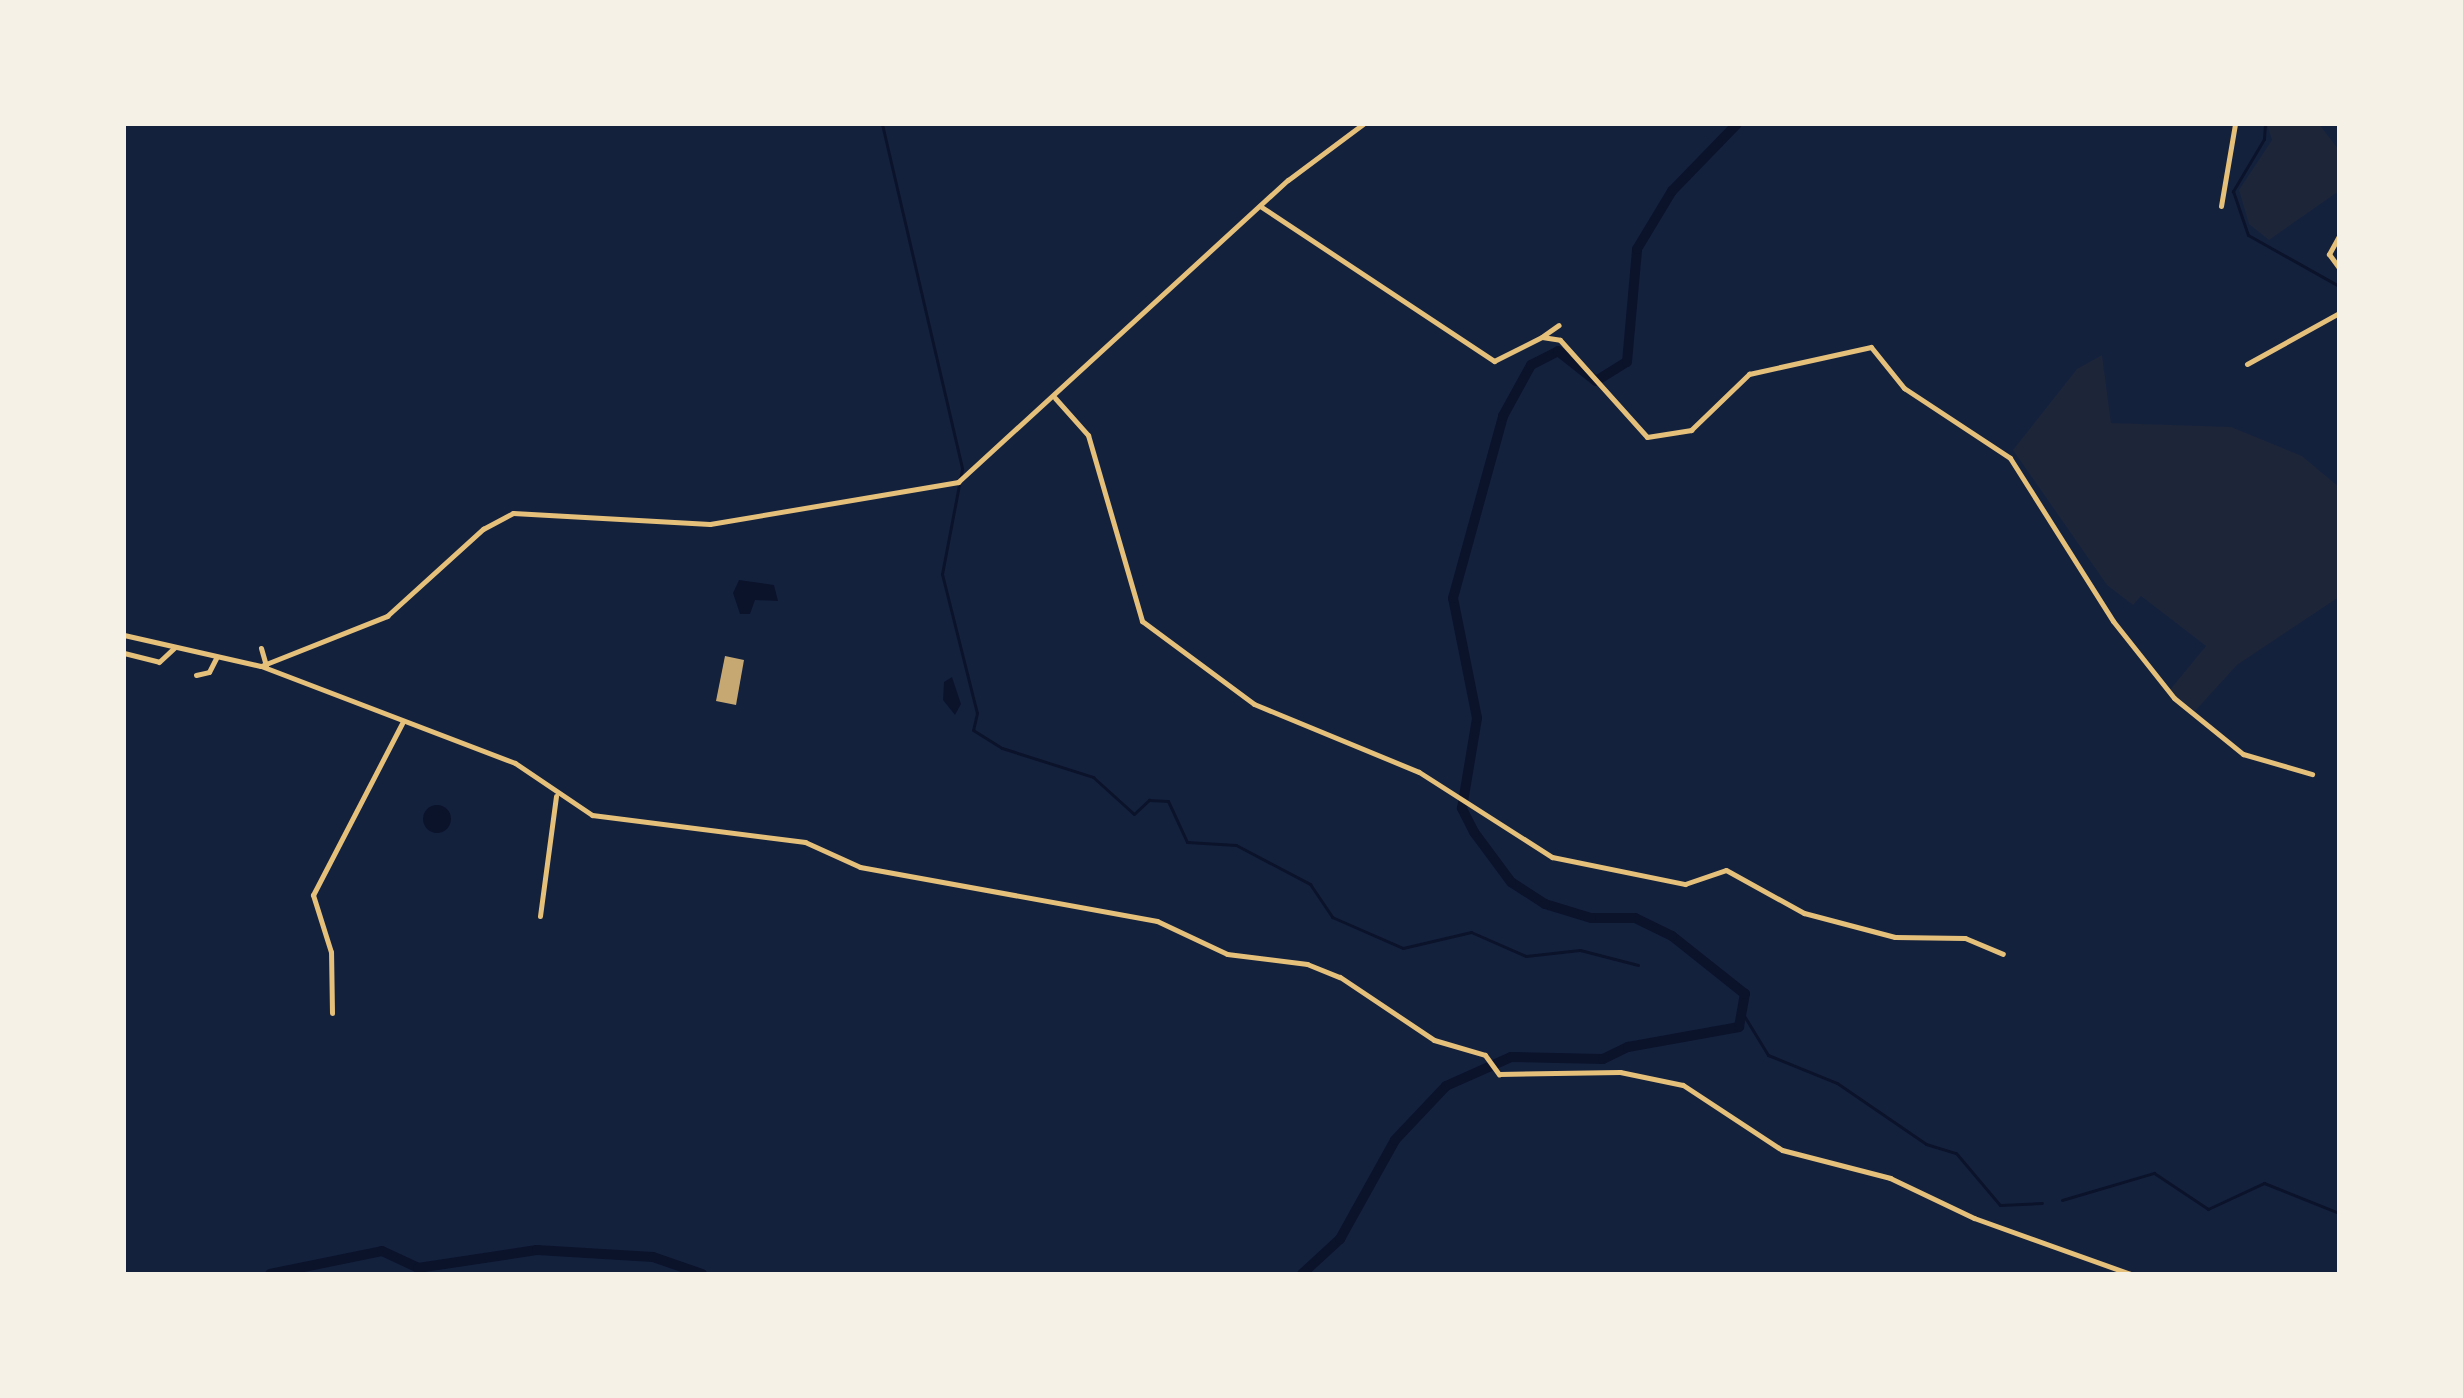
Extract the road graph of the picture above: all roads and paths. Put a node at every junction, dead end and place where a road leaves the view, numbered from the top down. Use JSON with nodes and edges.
{"nodes":[{"id":1,"x":1363,"y":124,"type":"edge"},
{"id":2,"x":2235,"y":124,"type":"edge"},
{"id":3,"x":1260,"y":206,"type":"junction"},
{"id":4,"x":2221,"y":206,"type":"dead end"},
{"id":5,"x":2339,"y":236,"type":"edge"},
{"id":6,"x":2339,"y":268,"type":"edge"},
{"id":7,"x":2339,"y":313,"type":"edge"},
{"id":8,"x":1559,"y":325,"type":"dead end"},
{"id":9,"x":1542,"y":337,"type":"junction"},
{"id":10,"x":2247,"y":364,"type":"dead end"},
{"id":11,"x":1055,"y":398,"type":"junction"},
{"id":12,"x":124,"y":635,"type":"edge"},
{"id":13,"x":174,"y":648,"type":"junction"},
{"id":14,"x":261,"y":648,"type":"dead end"},
{"id":15,"x":124,"y":653,"type":"edge"},
{"id":16,"x":216,"y":658,"type":"junction"},
{"id":17,"x":264,"y":665,"type":"junction"},
{"id":18,"x":196,"y":675,"type":"dead end"},
{"id":19,"x":402,"y":723,"type":"junction"},
{"id":20,"x":2312,"y":774,"type":"dead end"},
{"id":21,"x":556,"y":796,"type":"junction"},
{"id":22,"x":540,"y":916,"type":"dead end"},
{"id":23,"x":2003,"y":954,"type":"dead end"},
{"id":24,"x":332,"y":1013,"type":"dead end"},
{"id":25,"x":2130,"y":1274,"type":"edge"}],
"edges":[{"from":1,"to":3,"type":"street"},
{"from":2,"to":4,"type":"street"},
{"from":3,"to":9,"type":"street"},
{"from":3,"to":11,"type":"street"},
{"from":5,"to":6,"type":"street"},
{"from":7,"to":10,"type":"street"},
{"from":8,"to":9,"type":"street"},
{"from":9,"to":20,"type":"street"},
{"from":11,"to":17,"type":"street"},
{"from":11,"to":23,"type":"street"},
{"from":12,"to":13,"type":"street"},
{"from":13,"to":15,"type":"street"},
{"from":13,"to":16,"type":"street"},
{"from":14,"to":17,"type":"street"},
{"from":16,"to":17,"type":"street"},
{"from":16,"to":18,"type":"street"},
{"from":17,"to":19,"type":"street"},
{"from":19,"to":21,"type":"street"},
{"from":19,"to":24,"type":"street"},
{"from":21,"to":22,"type":"street"},
{"from":21,"to":25,"type":"street"}]}
